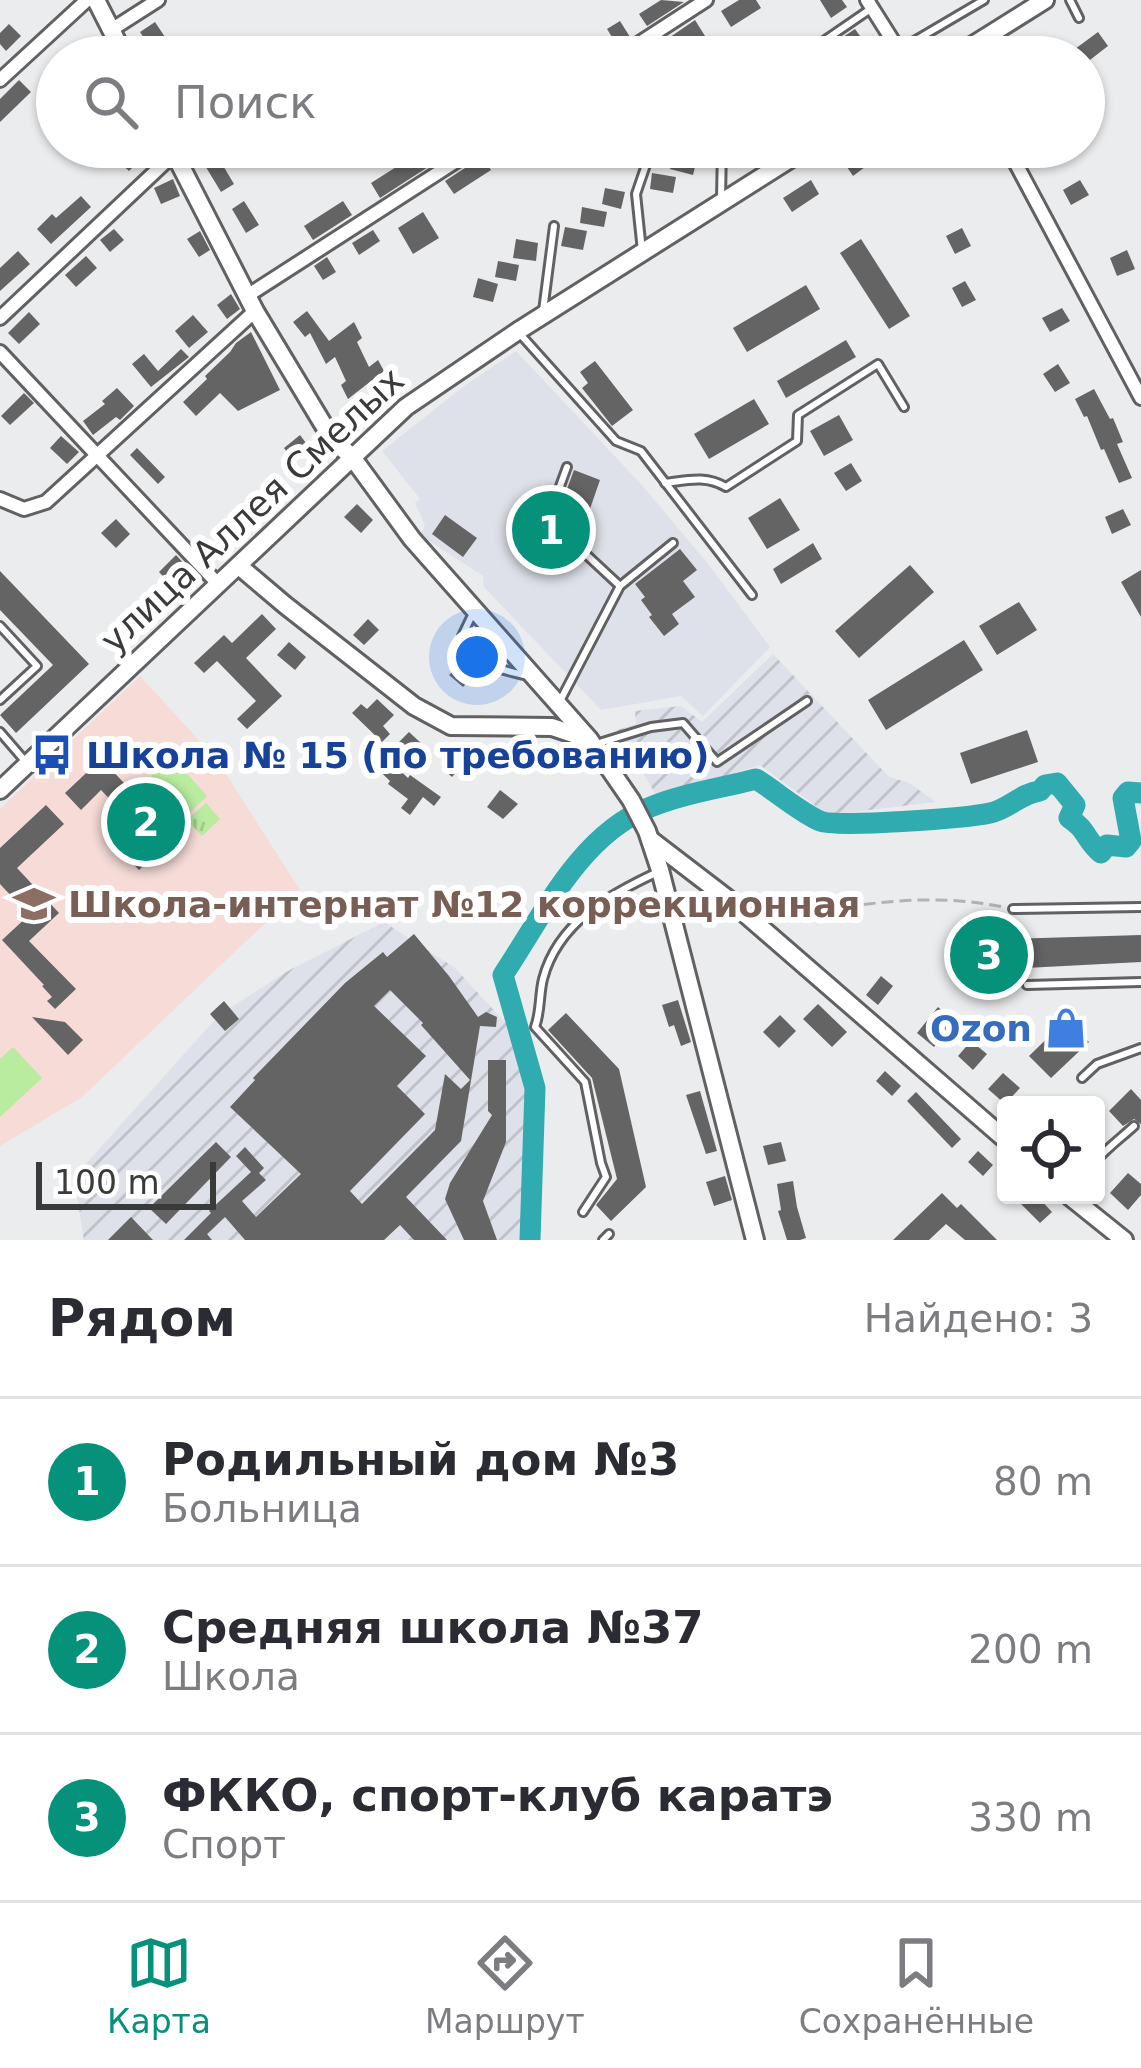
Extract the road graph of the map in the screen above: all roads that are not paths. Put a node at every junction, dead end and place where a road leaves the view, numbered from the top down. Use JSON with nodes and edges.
{"nodes":[{"id":1,"x":92,"y":0,"type":"edge"},
{"id":2,"x":158,"y":0,"type":"edge"},
{"id":3,"x":706,"y":0,"type":"edge"},
{"id":4,"x":984,"y":0,"type":"edge"},
{"id":5,"x":1045,"y":0,"type":"edge"},
{"id":6,"x":1070,"y":0,"type":"edge"},
{"id":7,"x":870,"y":4,"type":"edge"},
{"id":8,"x":1078,"y":18,"type":"dead end"},
{"id":9,"x":111,"y":30,"type":"junction"},
{"id":10,"x":51,"y":36,"type":"edge"},
{"id":11,"x":114,"y":36,"type":"edge"},
{"id":12,"x":650,"y":36,"type":"edge"},
{"id":13,"x":829,"y":36,"type":"edge"},
{"id":14,"x":890,"y":36,"type":"edge"},
{"id":15,"x":929,"y":36,"type":"edge"},
{"id":16,"x":988,"y":36,"type":"edge"},
{"id":17,"x":36,"y":49,"type":"edge"},
{"id":18,"x":0,"y":80,"type":"edge"},
{"id":19,"x":154,"y":168,"type":"edge"},
{"id":20,"x":182,"y":168,"type":"edge"},
{"id":21,"x":447,"y":168,"type":"edge"},
{"id":22,"x":645,"y":168,"type":"edge"},
{"id":23,"x":722,"y":168,"type":"edge"},
{"id":24,"x":775,"y":168,"type":"edge"},
{"id":25,"x":1018,"y":168,"type":"edge"},
{"id":26,"x":721,"y":202,"type":"junction"},
{"id":27,"x":554,"y":226,"type":"dead end"},
{"id":28,"x":642,"y":252,"type":"junction"},
{"id":29,"x":251,"y":303,"type":"junction"},
{"id":30,"x":543,"y":315,"type":"junction"},
{"id":31,"x":0,"y":318,"type":"edge"},
{"id":32,"x":518,"y":331,"type":"junction"},
{"id":33,"x":0,"y":352,"type":"edge"},
{"id":34,"x":1141,"y":398,"type":"edge"},
{"id":35,"x":904,"y":406,"type":"dead end"},
{"id":36,"x":98,"y":455,"type":"junction"},
{"id":37,"x":352,"y":458,"type":"junction"},
{"id":38,"x":567,"y":467,"type":"dead end"},
{"id":39,"x":665,"y":483,"type":"junction"},
{"id":40,"x":0,"y":499,"type":"edge"},
{"id":41,"x":673,"y":544,"type":"dead end"},
{"id":42,"x":239,"y":566,"type":"junction"},
{"id":43,"x":219,"y":585,"type":"junction"},
{"id":44,"x":620,"y":586,"type":"junction"},
{"id":45,"x":752,"y":595,"type":"dead end"},
{"id":46,"x":474,"y":610,"type":"junction"},
{"id":47,"x":0,"y":626,"type":"edge"},
{"id":48,"x":534,"y":676,"type":"junction"},
{"id":49,"x":0,"y":700,"type":"edge"},
{"id":50,"x":807,"y":701,"type":"dead end"},
{"id":51,"x":558,"y":704,"type":"junction"},
{"id":52,"x":552,"y":727,"type":"junction"},
{"id":53,"x":0,"y":732,"type":"edge"},
{"id":54,"x":591,"y":742,"type":"junction"},
{"id":55,"x":28,"y":764,"type":"junction"},
{"id":56,"x":0,"y":790,"type":"edge"},
{"id":57,"x":649,"y":835,"type":"junction"},
{"id":58,"x":660,"y":870,"type":"junction"},
{"id":59,"x":701,"y":876,"type":"junction"},
{"id":60,"x":667,"y":894,"type":"junction"},
{"id":61,"x":1141,"y":908,"type":"edge"},
{"id":62,"x":1013,"y":909,"type":"road end"},
{"id":63,"x":1141,"y":982,"type":"edge"},
{"id":64,"x":1027,"y":986,"type":"dead end"},
{"id":65,"x":1141,"y":1048,"type":"edge"},
{"id":66,"x":1082,"y":1078,"type":"dead end"},
{"id":67,"x":1134,"y":1126,"type":"dead end"},
{"id":68,"x":997,"y":1132,"type":"edge"},
{"id":69,"x":1105,"y":1150,"type":"edge"},
{"id":70,"x":1079,"y":1204,"type":"edge"},
{"id":71,"x":583,"y":1212,"type":"dead end"},
{"id":72,"x":755,"y":1240,"type":"edge"},
{"id":73,"x":1124,"y":1240,"type":"edge"}],
"edges":[{"from":1,"to":9,"type":"main road"},
{"from":1,"to":10,"type":"street"},
{"from":2,"to":9,"type":"street"},
{"from":3,"to":12,"type":"street"},
{"from":4,"to":15,"type":"lane"},
{"from":5,"to":16,"type":"main road"},
{"from":6,"to":8,"type":"lane"},
{"from":7,"to":13,"type":"lane"},
{"from":7,"to":14,"type":"street"},
{"from":9,"to":11,"type":"main road"},
{"from":17,"to":18,"type":"street"},
{"from":19,"to":31,"type":"street"},
{"from":20,"to":29,"type":"main road"},
{"from":21,"to":29,"type":"street"},
{"from":22,"to":28,"type":"lane"},
{"from":23,"to":26,"type":"lane"},
{"from":24,"to":26,"type":"main road","name":"улица Аллея Смелых"},
{"from":25,"to":34,"type":"street"},
{"from":26,"to":28,"type":"main road","name":"улица Аллея Смелых"},
{"from":27,"to":30,"type":"lane"},
{"from":28,"to":30,"type":"main road","name":"улица Аллея Смелых"},
{"from":29,"to":36,"type":"street"},
{"from":29,"to":37,"type":"main road"},
{"from":30,"to":32,"type":"main road","name":"улица Аллея Смелых"},
{"from":32,"to":37,"type":"main road","name":"улица Аллея Смелых"},
{"from":32,"to":39,"type":"lane"},
{"from":33,"to":36,"type":"street"},
{"from":35,"to":39,"type":"lane"},
{"from":36,"to":40,"type":"street"},
{"from":36,"to":43,"type":"street"},
{"from":37,"to":42,"type":"main road","name":"улица Аллея Смелых"},
{"from":37,"to":46,"type":"main road"},
{"from":38,"to":44,"type":"lane"},
{"from":39,"to":45,"type":"lane"},
{"from":41,"to":44,"type":"lane"},
{"from":42,"to":43,"type":"main road","name":"улица Аллея Смелых"},
{"from":42,"to":52,"type":"main road"},
{"from":43,"to":55,"type":"main road","name":"улица Аллея Смелых"},
{"from":44,"to":51,"type":"lane"},
{"from":46,"to":48,"type":"main road"},
{"from":46,"to":48,"type":"lane"},
{"from":47,"to":49,"type":"lane"},
{"from":48,"to":51,"type":"main road"},
{"from":50,"to":54,"type":"lane"},
{"from":51,"to":52,"type":"main road"},
{"from":51,"to":54,"type":"main road"},
{"from":52,"to":54,"type":"main road"},
{"from":53,"to":55,"type":"lane"},
{"from":54,"to":57,"type":"main road"},
{"from":55,"to":56,"type":"main road","name":"улица Аллея Смелых"},
{"from":57,"to":58,"type":"main road"},
{"from":57,"to":59,"type":"main road"},
{"from":58,"to":60,"type":"main road"},
{"from":58,"to":71,"type":"lane"},
{"from":59,"to":60,"type":"main road"},
{"from":59,"to":68,"type":"main road"},
{"from":60,"to":72,"type":"main road"},
{"from":61,"to":62,"type":"lane"},
{"from":63,"to":64,"type":"lane"},
{"from":65,"to":66,"type":"lane"},
{"from":67,"to":69,"type":"lane"},
{"from":70,"to":73,"type":"main road"}]}
